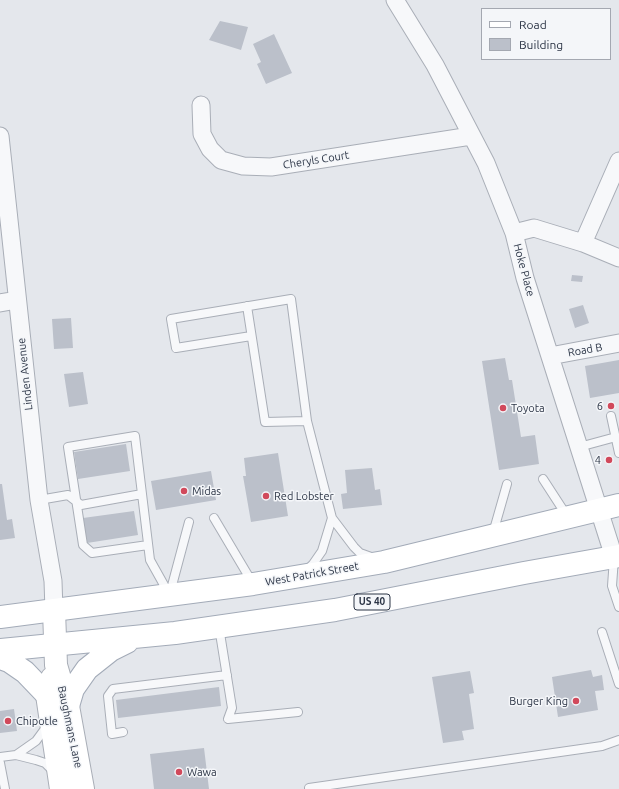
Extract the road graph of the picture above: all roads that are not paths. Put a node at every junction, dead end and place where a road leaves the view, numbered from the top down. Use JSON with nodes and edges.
{"nodes":[{"id":1,"x":395,"y":0,"type":"edge"},
{"id":2,"x":201,"y":105,"type":"dead end"},
{"id":3,"x":0,"y":136,"type":"edge"},
{"id":4,"x":471,"y":136,"type":"junction"},
{"id":5,"x":619,"y":161,"type":"edge"},
{"id":6,"x":514,"y":233,"type":"junction"},
{"id":7,"x":582,"y":243,"type":"junction"},
{"id":8,"x":619,"y":258,"type":"edge"},
{"id":9,"x":17,"y":300,"type":"junction"},
{"id":10,"x":0,"y":303,"type":"edge"},
{"id":11,"x":247,"y":306,"type":"junction"},
{"id":12,"x":251,"y":336,"type":"junction"},
{"id":13,"x":619,"y":344,"type":"edge"},
{"id":14,"x":550,"y":356,"type":"junction"},
{"id":15,"x":611,"y":416,"type":"dead end"},
{"id":16,"x":307,"y":421,"type":"junction"},
{"id":17,"x":616,"y":437,"type":"junction"},
{"id":18,"x":579,"y":447,"type":"junction"},
{"id":19,"x":619,"y":453,"type":"edge"},
{"id":20,"x":543,"y":479,"type":"dead end"},
{"id":21,"x":507,"y":484,"type":"dead end"},
{"id":22,"x":142,"y":494,"type":"junction"},
{"id":23,"x":74,"y":500,"type":"junction"},
{"id":24,"x":37,"y":507,"type":"junction"},
{"id":25,"x":609,"y":507,"type":"edge"},
{"id":26,"x":567,"y":517,"type":"junction"},
{"id":27,"x":214,"y":518,"type":"dead end"},
{"id":28,"x":332,"y":518,"type":"junction"},
{"id":29,"x":189,"y":522,"type":"dead end"},
{"id":30,"x":492,"y":535,"type":"junction"},
{"id":31,"x":148,"y":545,"type":"junction"},
{"id":32,"x":617,"y":559,"type":"edge"},
{"id":33,"x":384,"y":562,"type":"junction"},
{"id":34,"x":299,"y":576,"type":"junction"},
{"id":35,"x":253,"y":584,"type":"junction"},
{"id":36,"x":169,"y":596,"type":"junction"},
{"id":37,"x":619,"y":607,"type":"edge"},
{"id":38,"x":54,"y":611,"type":"junction"},
{"id":39,"x":0,"y":617,"type":"edge"},
{"id":40,"x":219,"y":626,"type":"junction"},
{"id":41,"x":602,"y":632,"type":"dead end"},
{"id":42,"x":135,"y":637,"type":"junction"},
{"id":43,"x":0,"y":650,"type":"edge"},
{"id":44,"x":55,"y":655,"type":"junction"},
{"id":45,"x":0,"y":658,"type":"edge"},
{"id":46,"x":227,"y":675,"type":"junction"},
{"id":47,"x":619,"y":684,"type":"edge"},
{"id":48,"x":47,"y":695,"type":"junction"},
{"id":49,"x":68,"y":706,"type":"junction"},
{"id":50,"x":298,"y":712,"type":"dead end"},
{"id":51,"x":50,"y":718,"type":"junction"},
{"id":52,"x":123,"y":732,"type":"dead end"},
{"id":53,"x":619,"y":740,"type":"edge"},
{"id":54,"x":16,"y":755,"type":"junction"},
{"id":55,"x":0,"y":757,"type":"edge"},
{"id":56,"x":0,"y":763,"type":"edge"},
{"id":57,"x":61,"y":787,"type":"edge"},
{"id":58,"x":309,"y":788,"type":"edge"},
{"id":59,"x":5,"y":789,"type":"edge"},
{"id":60,"x":83,"y":789,"type":"edge"}],
"edges":[{"from":1,"to":4,"type":"street","name":"Hoke Place"},
{"from":2,"to":4,"type":"street","name":"Cheryls Court"},
{"from":3,"to":9,"type":"street","name":"Linden Avenue"},
{"from":4,"to":6,"type":"street","name":"Hoke Place"},
{"from":5,"to":7,"type":"street"},
{"from":6,"to":7,"type":"street"},
{"from":6,"to":14,"type":"street","name":"Hoke Place"},
{"from":7,"to":8,"type":"street"},
{"from":9,"to":10,"type":"street"},
{"from":9,"to":24,"type":"street","name":"Linden Avenue"},
{"from":11,"to":12,"type":"lane"},
{"from":11,"to":12,"type":"lane"},
{"from":11,"to":16,"type":"lane"},
{"from":12,"to":16,"type":"lane"},
{"from":13,"to":14,"type":"street","name":"Road B"},
{"from":14,"to":18,"type":"street","name":"Hoke Place"},
{"from":15,"to":17,"type":"lane"},
{"from":16,"to":28,"type":"lane"},
{"from":17,"to":18,"type":"lane"},
{"from":17,"to":19,"type":"lane"},
{"from":18,"to":25,"type":"street","name":"Hoke Place"},
{"from":20,"to":26,"type":"lane"},
{"from":21,"to":30,"type":"lane"},
{"from":22,"to":23,"type":"lane"},
{"from":22,"to":23,"type":"lane"},
{"from":22,"to":31,"type":"lane"},
{"from":23,"to":24,"type":"lane"},
{"from":23,"to":31,"type":"lane"},
{"from":24,"to":38,"type":"street","name":"Linden Avenue"},
{"from":25,"to":26,"type":"main road","name":"West Patrick Street"},
{"from":25,"to":32,"type":"street","name":"Hoke Place"},
{"from":26,"to":30,"type":"main road","name":"West Patrick Street"},
{"from":27,"to":35,"type":"lane"},
{"from":28,"to":33,"type":"lane"},
{"from":28,"to":34,"type":"lane"},
{"from":29,"to":36,"type":"lane"},
{"from":30,"to":33,"type":"main road","name":"West Patrick Street"},
{"from":31,"to":36,"type":"lane"},
{"from":32,"to":37,"type":"lane"},
{"from":32,"to":40,"type":"main road","number":"US 40"},
{"from":33,"to":34,"type":"main road","name":"West Patrick Street"},
{"from":34,"to":35,"type":"main road","name":"West Patrick Street"},
{"from":35,"to":36,"type":"main road","name":"West Patrick Street"},
{"from":36,"to":38,"type":"main road","name":"West Patrick Street"},
{"from":38,"to":39,"type":"main road","name":"West Patrick Street"},
{"from":38,"to":44,"type":"main road","name":"Baughmans Lane"},
{"from":40,"to":42,"type":"main road","number":"US 40"},
{"from":40,"to":46,"type":"lane"},
{"from":41,"to":47,"type":"lane"},
{"from":42,"to":44,"type":"main road","number":"US 40"},
{"from":42,"to":49,"type":"main road"},
{"from":43,"to":44,"type":"main road","number":"US 40"},
{"from":44,"to":48,"type":"main road","name":"Baughmans Lane"},
{"from":44,"to":49,"type":"main road","name":"Baughmans Lane"},
{"from":45,"to":48,"type":"main road"},
{"from":46,"to":50,"type":"lane"},
{"from":46,"to":52,"type":"lane"},
{"from":48,"to":51,"type":"main road","name":"Baughmans Lane"},
{"from":49,"to":60,"type":"main road","name":"Baughmans Lane"},
{"from":51,"to":54,"type":"lane"},
{"from":51,"to":57,"type":"main road","name":"Baughmans Lane"},
{"from":53,"to":58,"type":"lane"},
{"from":54,"to":55,"type":"lane"},
{"from":54,"to":57,"type":"lane"},
{"from":56,"to":59,"type":"lane"}]}
